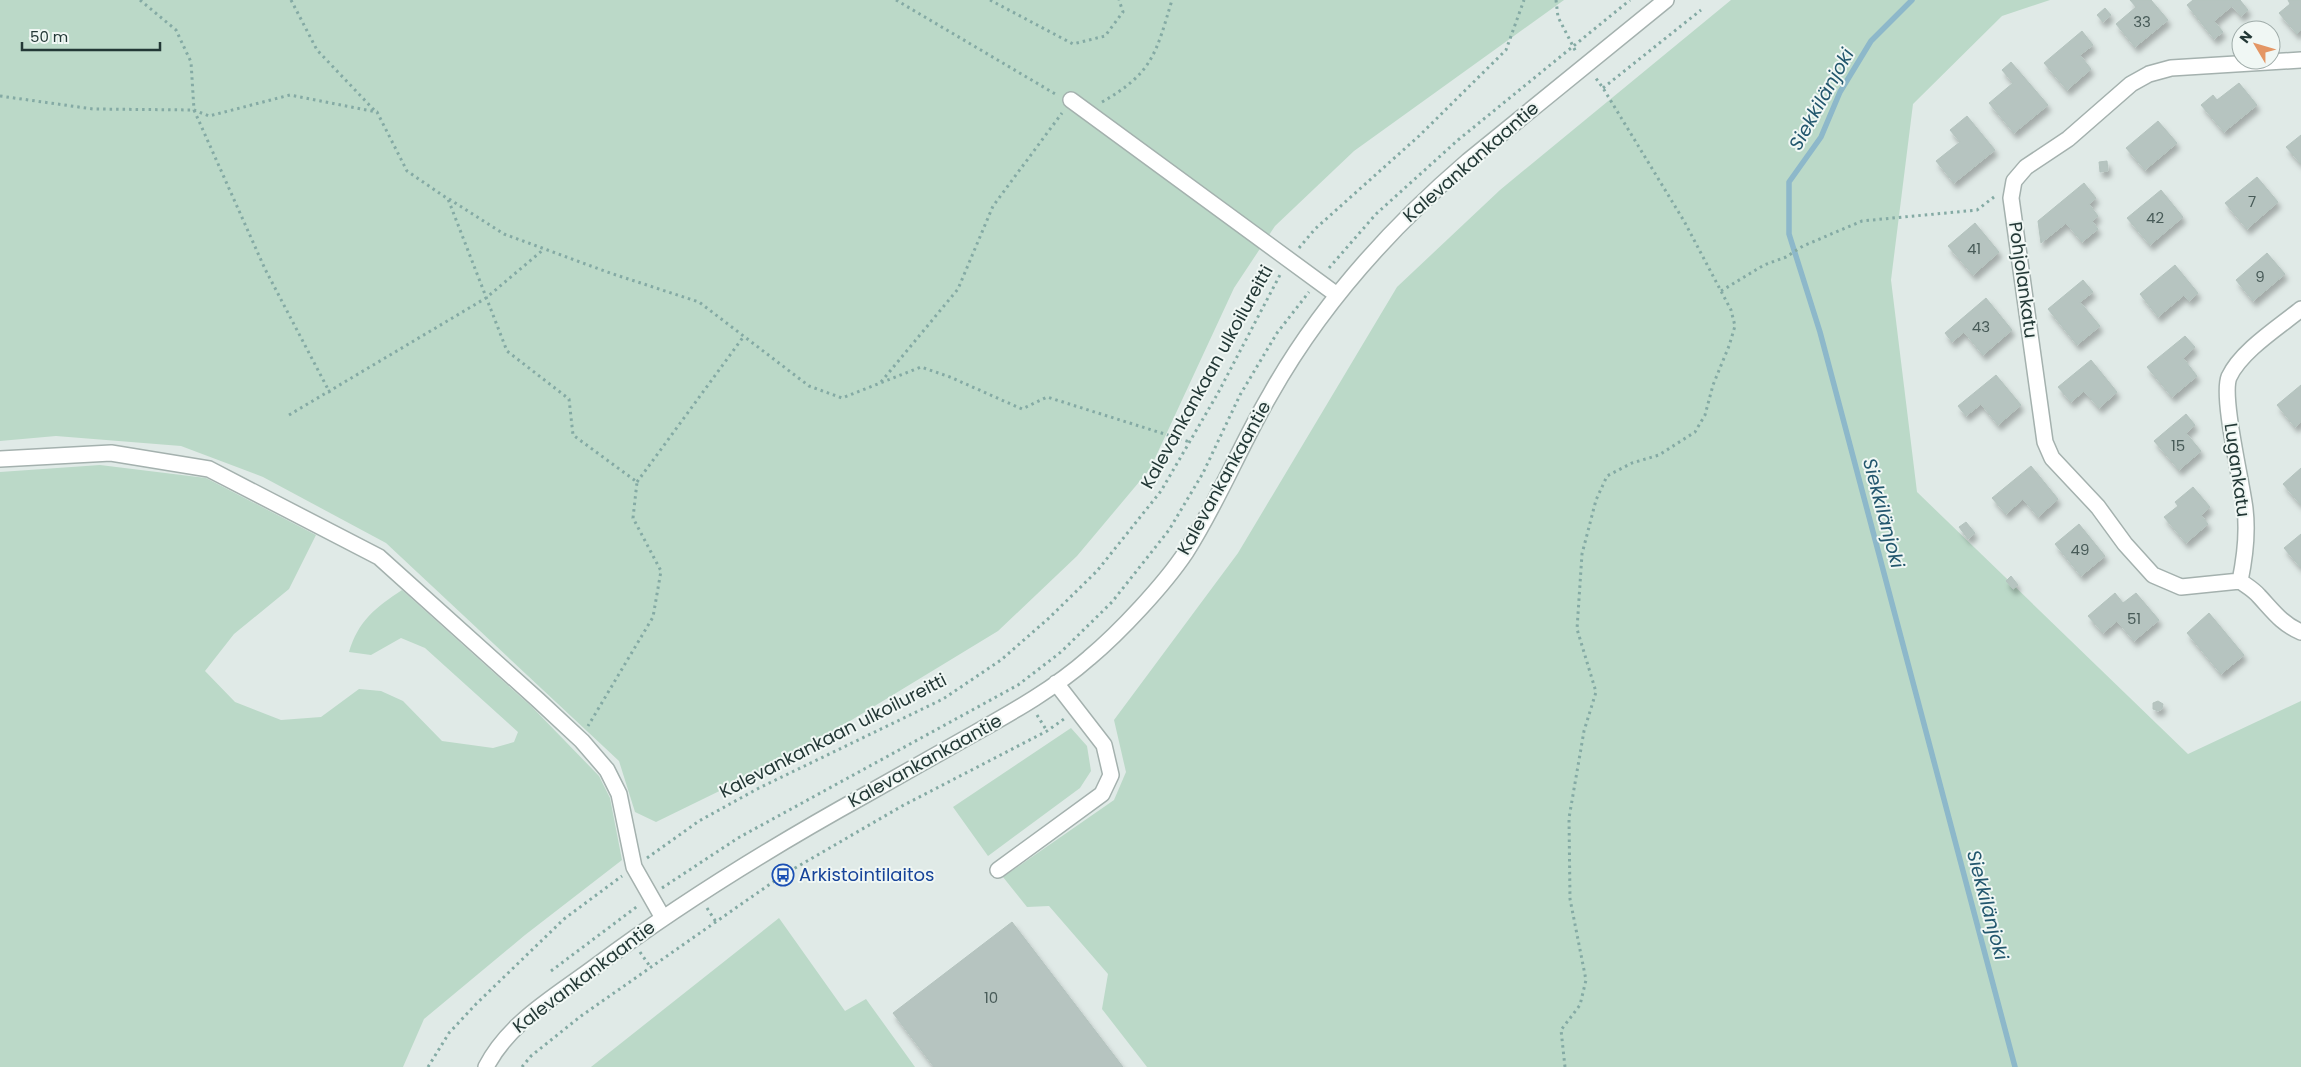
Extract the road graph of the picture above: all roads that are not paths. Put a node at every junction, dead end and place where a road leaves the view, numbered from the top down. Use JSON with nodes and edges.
{"nodes":[{"id":1,"x":1666,"y":0,"type":"edge"},
{"id":2,"x":2301,"y":60,"type":"edge"},
{"id":3,"x":1071,"y":100,"type":"road end"},
{"id":4,"x":1337,"y":295,"type":"junction"},
{"id":5,"x":2301,"y":309,"type":"edge"},
{"id":6,"x":0,"y":459,"type":"edge"},
{"id":7,"x":2240,"y":581,"type":"junction"},
{"id":8,"x":2301,"y":632,"type":"edge"},
{"id":9,"x":1056,"y":683,"type":"junction"},
{"id":10,"x":998,"y":870,"type":"dead end"},
{"id":11,"x":662,"y":918,"type":"junction"},
{"id":12,"x":486,"y":1067,"type":"edge"}],
"edges":[{"from":1,"to":4,"type":"street","name":"Kalevankankaantie"},
{"from":2,"to":7,"type":"street","name":"Pohjolankatu"},
{"from":3,"to":4,"type":"street"},
{"from":4,"to":9,"type":"street","name":"Kalevankankaantie"},
{"from":5,"to":7,"type":"street","name":"Lugankatu"},
{"from":6,"to":11,"type":"street"},
{"from":7,"to":8,"type":"street"},
{"from":9,"to":10,"type":"street"},
{"from":9,"to":11,"type":"street","name":"Kalevankankaantie"},
{"from":11,"to":12,"type":"street","name":"Kalevankankaantie"}]}
